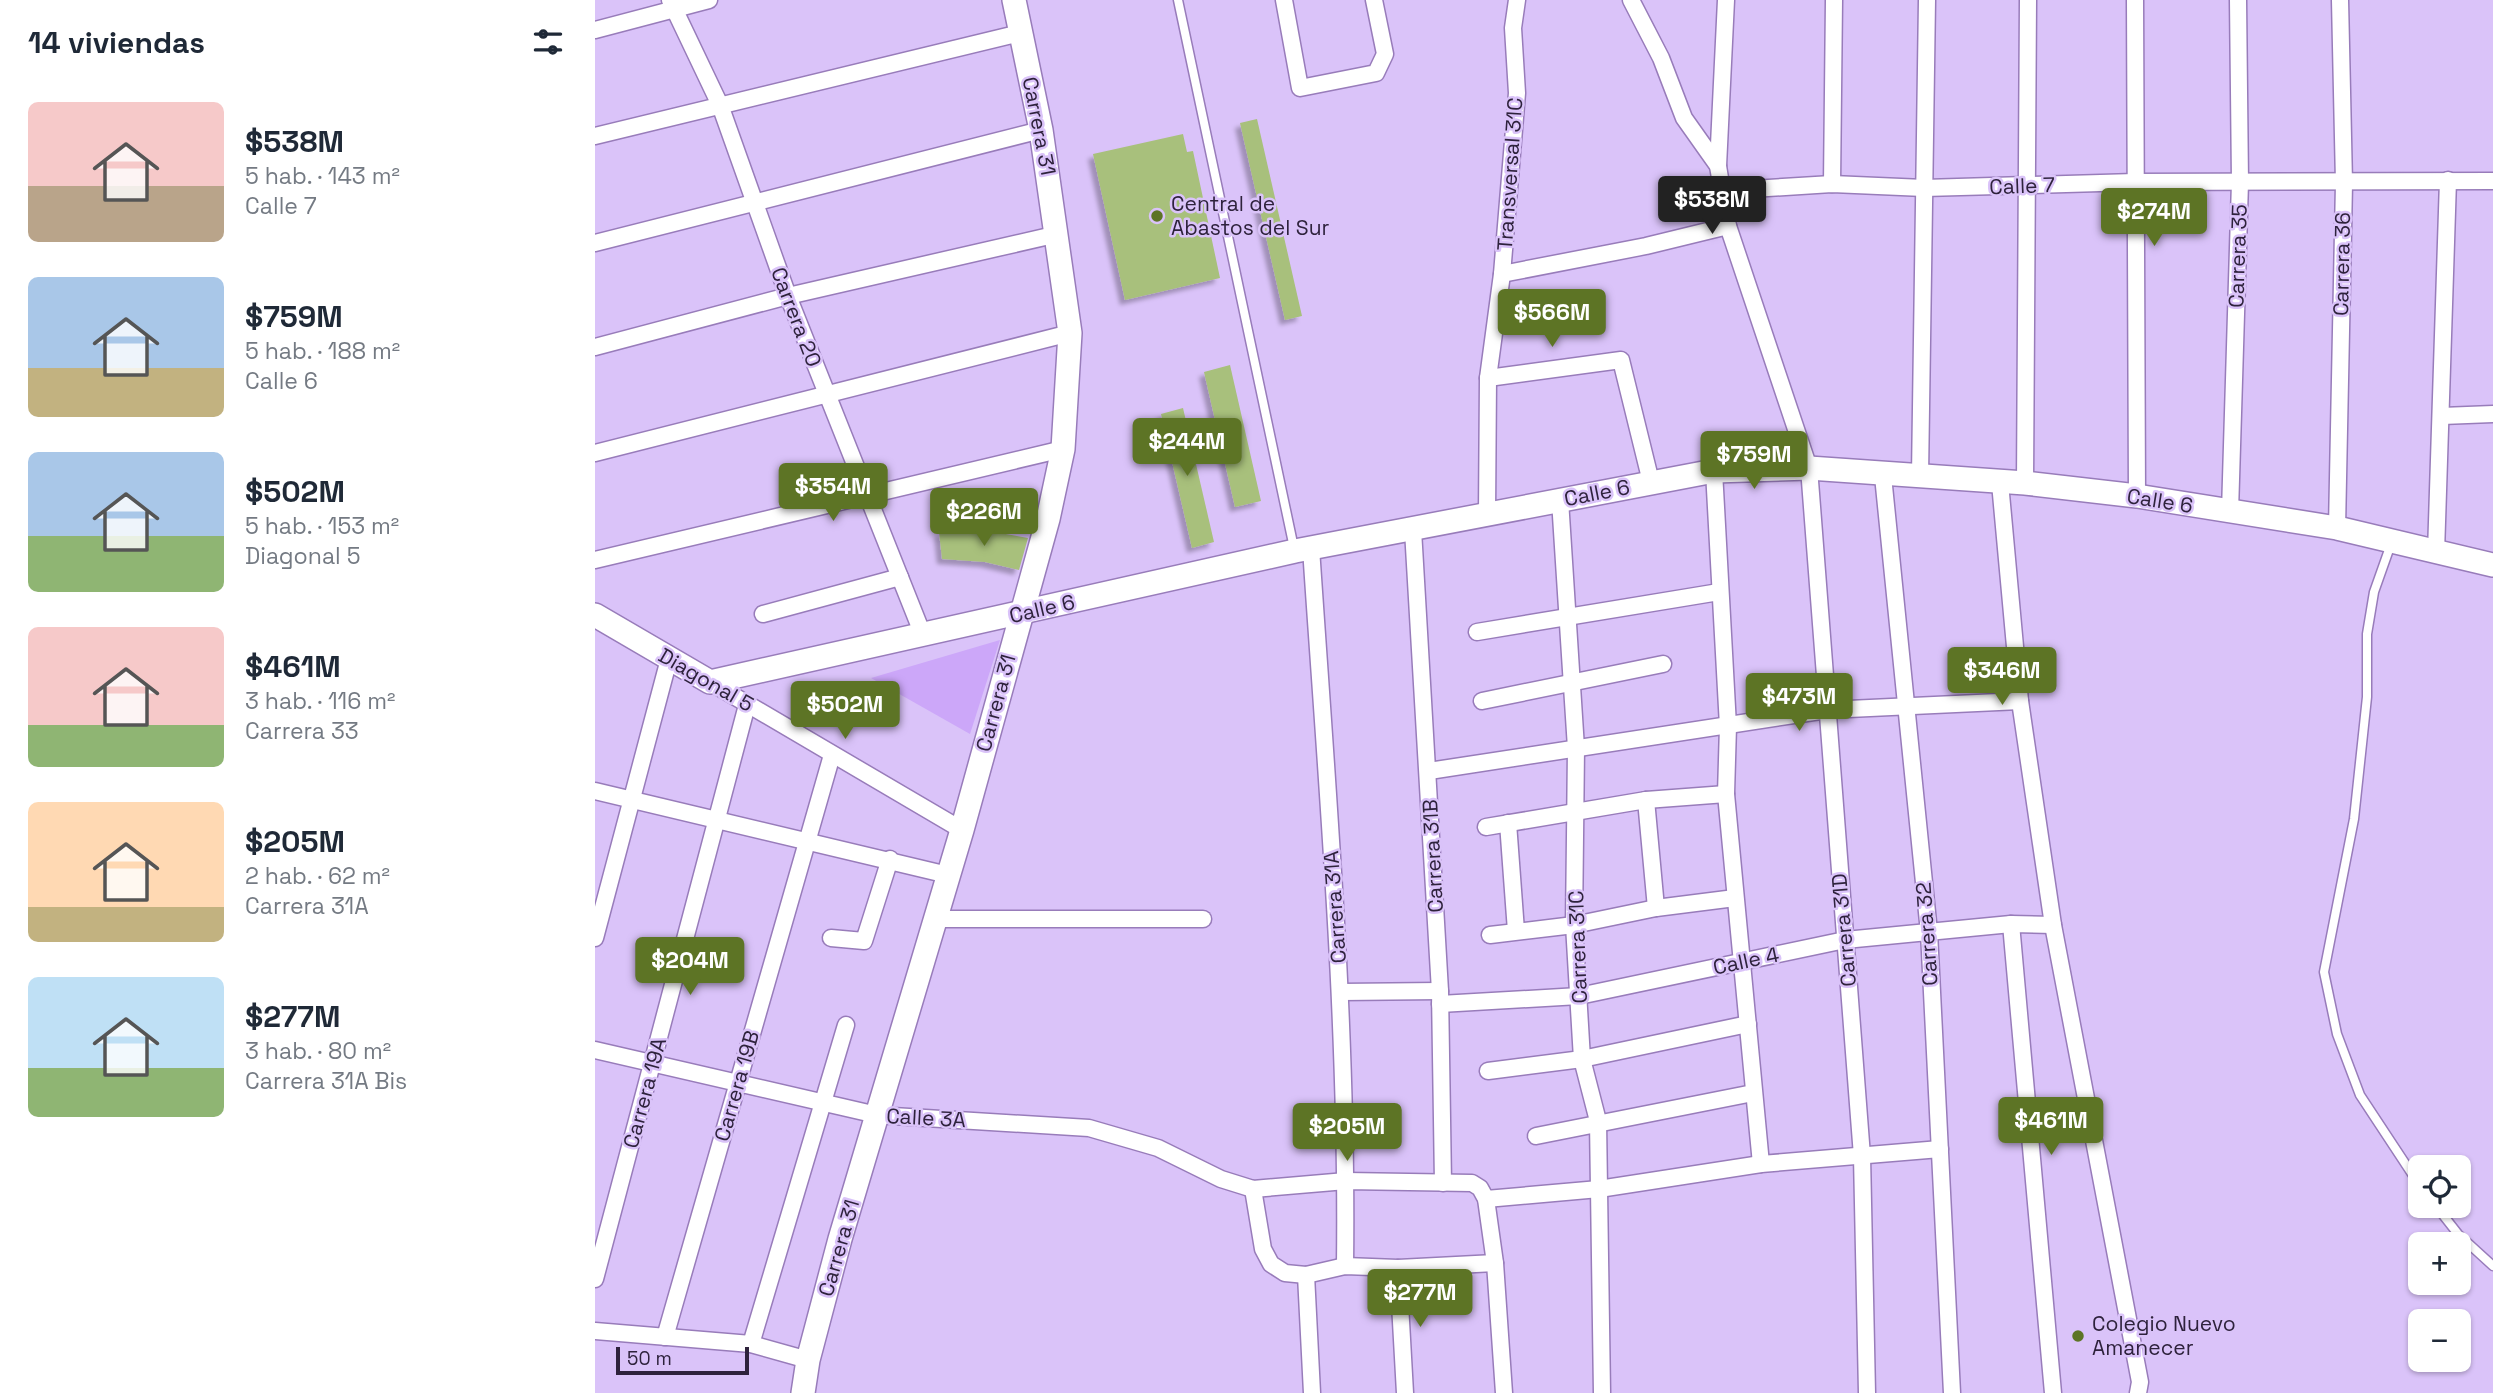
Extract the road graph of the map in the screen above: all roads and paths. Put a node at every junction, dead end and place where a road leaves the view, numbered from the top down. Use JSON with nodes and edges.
{"nodes":[{"id":1,"x":709,"y":0,"type":"edge"},
{"id":2,"x":1014,"y":0,"type":"edge"},
{"id":3,"x":1178,"y":0,"type":"edge"},
{"id":4,"x":1284,"y":0,"type":"edge"},
{"id":5,"x":1374,"y":0,"type":"edge"},
{"id":6,"x":1517,"y":0,"type":"edge"},
{"id":7,"x":1631,"y":0,"type":"edge"},
{"id":8,"x":1726,"y":0,"type":"edge"},
{"id":9,"x":1834,"y":0,"type":"edge"},
{"id":10,"x":1927,"y":0,"type":"edge"},
{"id":11,"x":2028,"y":0,"type":"edge"},
{"id":12,"x":2135,"y":0,"type":"edge"},
{"id":13,"x":2238,"y":0,"type":"edge"},
{"id":14,"x":2340,"y":0,"type":"edge"},
{"id":15,"x":672,"y":4,"type":"edge"},
{"id":16,"x":595,"y":30,"type":"edge"},
{"id":17,"x":1020,"y":33,"type":"junction"},
{"id":18,"x":720,"y":105,"type":"junction"},
{"id":19,"x":1041,"y":130,"type":"junction"},
{"id":20,"x":595,"y":136,"type":"edge"},
{"id":21,"x":1718,"y":166,"type":"junction"},
{"id":22,"x":2448,"y":180,"type":"junction"},
{"id":23,"x":2493,"y":181,"type":"edge"},
{"id":24,"x":2135,"y":182,"type":"junction"},
{"id":25,"x":2240,"y":182,"type":"junction"},
{"id":26,"x":2344,"y":183,"type":"junction"},
{"id":27,"x":1832,"y":184,"type":"junction"},
{"id":28,"x":2025,"y":187,"type":"junction"},
{"id":29,"x":1924,"y":188,"type":"junction"},
{"id":30,"x":1720,"y":191,"type":"junction"},
{"id":31,"x":753,"y":204,"type":"junction"},
{"id":32,"x":1728,"y":226,"type":"junction"},
{"id":33,"x":1058,"y":233,"type":"junction"},
{"id":34,"x":595,"y":243,"type":"edge"},
{"id":35,"x":1502,"y":274,"type":"junction"},
{"id":36,"x":788,"y":296,"type":"junction"},
{"id":37,"x":1070,"y":333,"type":"junction"},
{"id":38,"x":595,"y":346,"type":"edge"},
{"id":39,"x":1488,"y":378,"type":"junction"},
{"id":40,"x":826,"y":394,"type":"junction"},
{"id":41,"x":2493,"y":414,"type":"edge"},
{"id":42,"x":2442,"y":416,"type":"junction"},
{"id":43,"x":1063,"y":449,"type":"junction"},
{"id":44,"x":595,"y":453,"type":"edge"},
{"id":45,"x":1809,"y":468,"type":"junction"},
{"id":46,"x":1714,"y":471,"type":"junction"},
{"id":47,"x":1883,"y":475,"type":"junction"},
{"id":48,"x":1920,"y":476,"type":"junction"},
{"id":49,"x":1651,"y":482,"type":"junction"},
{"id":50,"x":2000,"y":483,"type":"junction"},
{"id":51,"x":2025,"y":483,"type":"junction"},
{"id":52,"x":867,"y":496,"type":"junction"},
{"id":53,"x":2137,"y":496,"type":"junction"},
{"id":54,"x":1560,"y":500,"type":"junction"},
{"id":55,"x":2230,"y":512,"type":"junction"},
{"id":56,"x":1487,"y":515,"type":"junction"},
{"id":57,"x":2337,"y":528,"type":"junction"},
{"id":58,"x":1413,"y":530,"type":"junction"},
{"id":59,"x":2391,"y":543,"type":"junction"},
{"id":60,"x":1303,"y":550,"type":"junction"},
{"id":61,"x":2436,"y":553,"type":"junction"},
{"id":62,"x":595,"y":560,"type":"edge"},
{"id":63,"x":2493,"y":565,"type":"edge"},
{"id":64,"x":900,"y":577,"type":"junction"},
{"id":65,"x":1719,"y":592,"type":"junction"},
{"id":66,"x":763,"y":614,"type":"dead end"},
{"id":67,"x":1020,"y":614,"type":"junction"},
{"id":68,"x":595,"y":615,"type":"edge"},
{"id":69,"x":1568,"y":615,"type":"junction"},
{"id":70,"x":1477,"y":632,"type":"dead end"},
{"id":71,"x":923,"y":635,"type":"junction"},
{"id":72,"x":669,"y":659,"type":"junction"},
{"id":73,"x":1663,"y":664,"type":"dead end"},
{"id":74,"x":710,"y":682,"type":"junction"},
{"id":75,"x":1571,"y":684,"type":"junction"},
{"id":76,"x":1482,"y":701,"type":"dead end"},
{"id":77,"x":2020,"y":701,"type":"junction"},
{"id":78,"x":747,"y":705,"type":"junction"},
{"id":79,"x":1905,"y":707,"type":"junction"},
{"id":80,"x":1827,"y":710,"type":"junction"},
{"id":81,"x":1728,"y":726,"type":"junction"},
{"id":82,"x":1576,"y":748,"type":"junction"},
{"id":83,"x":832,"y":755,"type":"junction"},
{"id":84,"x":1429,"y":771,"type":"junction"},
{"id":85,"x":595,"y":791,"type":"edge"},
{"id":86,"x":1725,"y":794,"type":"junction"},
{"id":87,"x":632,"y":797,"type":"junction"},
{"id":88,"x":1646,"y":800,"type":"junction"},
{"id":89,"x":1578,"y":813,"type":"junction"},
{"id":90,"x":717,"y":821,"type":"junction"},
{"id":91,"x":1508,"y":823,"type":"junction"},
{"id":92,"x":1486,"y":827,"type":"dead end"},
{"id":93,"x":962,"y":830,"type":"junction"},
{"id":94,"x":807,"y":841,"type":"junction"},
{"id":95,"x":890,"y":859,"type":"junction"},
{"id":96,"x":948,"y":875,"type":"junction"},
{"id":97,"x":1735,"y":898,"type":"junction"},
{"id":98,"x":1656,"y":908,"type":"junction"},
{"id":99,"x":935,"y":919,"type":"junction"},
{"id":100,"x":1203,"y":919,"type":"dead end"},
{"id":101,"x":2011,"y":924,"type":"junction"},
{"id":102,"x":1574,"y":925,"type":"junction"},
{"id":103,"x":2053,"y":925,"type":"junction"},
{"id":104,"x":1516,"y":931,"type":"junction"},
{"id":105,"x":1929,"y":932,"type":"junction"},
{"id":106,"x":1490,"y":935,"type":"dead end"},
{"id":107,"x":595,"y":938,"type":"edge"},
{"id":108,"x":831,"y":938,"type":"dead end"},
{"id":109,"x":1845,"y":940,"type":"junction"},
{"id":110,"x":1739,"y":962,"type":"junction"},
{"id":111,"x":1341,"y":992,"type":"junction"},
{"id":112,"x":1579,"y":996,"type":"junction"},
{"id":113,"x":1440,"y":998,"type":"junction"},
{"id":114,"x":1748,"y":1024,"type":"junction"},
{"id":115,"x":846,"y":1025,"type":"dead end"},
{"id":116,"x":595,"y":1050,"type":"edge"},
{"id":117,"x":1582,"y":1059,"type":"junction"},
{"id":118,"x":653,"y":1064,"type":"junction"},
{"id":119,"x":1488,"y":1071,"type":"dead end"},
{"id":120,"x":738,"y":1084,"type":"junction"},
{"id":121,"x":1753,"y":1093,"type":"junction"},
{"id":122,"x":823,"y":1104,"type":"junction"},
{"id":123,"x":877,"y":1115,"type":"junction"},
{"id":124,"x":1598,"y":1121,"type":"junction"},
{"id":125,"x":1536,"y":1136,"type":"dead end"},
{"id":126,"x":1940,"y":1149,"type":"junction"},
{"id":127,"x":1862,"y":1156,"type":"junction"},
{"id":128,"x":1761,"y":1164,"type":"junction"},
{"id":129,"x":2408,"y":1168,"type":"edge"},
{"id":130,"x":1346,"y":1181,"type":"junction"},
{"id":131,"x":1443,"y":1183,"type":"junction"},
{"id":132,"x":1253,"y":1189,"type":"junction"},
{"id":133,"x":1599,"y":1189,"type":"junction"},
{"id":134,"x":1486,"y":1199,"type":"junction"},
{"id":135,"x":2445,"y":1218,"type":"edge"},
{"id":136,"x":1495,"y":1263,"type":"junction"},
{"id":137,"x":1345,"y":1266,"type":"junction"},
{"id":138,"x":2493,"y":1266,"type":"edge"},
{"id":139,"x":1398,"y":1268,"type":"junction"},
{"id":140,"x":1306,"y":1275,"type":"junction"},
{"id":141,"x":595,"y":1279,"type":"edge"},
{"id":142,"x":595,"y":1332,"type":"edge"},
{"id":143,"x":665,"y":1337,"type":"junction"},
{"id":144,"x":751,"y":1344,"type":"junction"},
{"id":145,"x":808,"y":1360,"type":"junction"},
{"id":146,"x":2139,"y":1387,"type":"edge"},
{"id":147,"x":803,"y":1393,"type":"edge"},
{"id":148,"x":1312,"y":1393,"type":"edge"},
{"id":149,"x":1405,"y":1393,"type":"edge"},
{"id":150,"x":1504,"y":1393,"type":"edge"},
{"id":151,"x":1602,"y":1393,"type":"edge"},
{"id":152,"x":1867,"y":1393,"type":"edge"},
{"id":153,"x":1952,"y":1393,"type":"edge"},
{"id":154,"x":2053,"y":1393,"type":"edge"}],
"edges":[{"from":1,"to":15,"type":"street"},
{"from":2,"to":17,"type":"street","name":"Carrera 31"},
{"from":3,"to":60,"type":"lane"},
{"from":4,"to":5,"type":"street"},
{"from":6,"to":35,"type":"street","name":"Transversal 31C"},
{"from":7,"to":21,"type":"street"},
{"from":8,"to":21,"type":"street"},
{"from":9,"to":27,"type":"street"},
{"from":10,"to":29,"type":"street"},
{"from":11,"to":28,"type":"street"},
{"from":12,"to":24,"type":"street"},
{"from":13,"to":25,"type":"street","name":"Carrera 35"},
{"from":14,"to":26,"type":"street","name":"Carrera 36"},
{"from":15,"to":16,"type":"street"},
{"from":15,"to":18,"type":"street","name":"Carrera 20"},
{"from":17,"to":18,"type":"street"},
{"from":17,"to":19,"type":"street","name":"Carrera 31"},
{"from":18,"to":20,"type":"street"},
{"from":18,"to":31,"type":"street","name":"Carrera 20"},
{"from":19,"to":31,"type":"street"},
{"from":19,"to":33,"type":"street","name":"Carrera 31"},
{"from":21,"to":30,"type":"street","name":"Carrera 31D"},
{"from":22,"to":23,"type":"street","name":"Calle 7"},
{"from":22,"to":26,"type":"street","name":"Calle 7"},
{"from":22,"to":42,"type":"street"},
{"from":24,"to":25,"type":"street","name":"Calle 7"},
{"from":24,"to":28,"type":"street","name":"Calle 7"},
{"from":24,"to":53,"type":"street"},
{"from":25,"to":26,"type":"street","name":"Calle 7"},
{"from":25,"to":55,"type":"street","name":"Carrera 35"},
{"from":26,"to":57,"type":"street","name":"Carrera 36"},
{"from":27,"to":29,"type":"street","name":"Calle 7"},
{"from":27,"to":30,"type":"street","name":"Calle 7"},
{"from":28,"to":29,"type":"street","name":"Calle 7"},
{"from":28,"to":51,"type":"street"},
{"from":29,"to":48,"type":"street"},
{"from":30,"to":32,"type":"street","name":"Carrera 31D"},
{"from":31,"to":34,"type":"street"},
{"from":31,"to":36,"type":"street","name":"Carrera 20"},
{"from":32,"to":35,"type":"street"},
{"from":32,"to":45,"type":"street","name":"Carrera 31D"},
{"from":33,"to":36,"type":"street"},
{"from":33,"to":37,"type":"street","name":"Carrera 31"},
{"from":35,"to":39,"type":"street","name":"Transversal 31C"},
{"from":36,"to":38,"type":"street"},
{"from":36,"to":40,"type":"street","name":"Carrera 20"},
{"from":37,"to":40,"type":"street"},
{"from":37,"to":43,"type":"street","name":"Carrera 31"},
{"from":39,"to":49,"type":"street"},
{"from":39,"to":56,"type":"street","name":"Transversal 31C"},
{"from":40,"to":44,"type":"street"},
{"from":40,"to":52,"type":"street","name":"Carrera 20"},
{"from":41,"to":42,"type":"street"},
{"from":42,"to":61,"type":"street"},
{"from":43,"to":52,"type":"street"},
{"from":43,"to":67,"type":"street","name":"Carrera 31"},
{"from":45,"to":46,"type":"street","name":"Calle 6"},
{"from":45,"to":47,"type":"street","name":"Calle 6"},
{"from":45,"to":80,"type":"street","name":"Carrera 31D"},
{"from":46,"to":49,"type":"street","name":"Calle 6"},
{"from":46,"to":65,"type":"street"},
{"from":47,"to":48,"type":"street","name":"Calle 6"},
{"from":47,"to":79,"type":"street","name":"Carrera 32"},
{"from":48,"to":50,"type":"street","name":"Calle 6"},
{"from":49,"to":54,"type":"street","name":"Calle 6"},
{"from":50,"to":51,"type":"street","name":"Calle 6"},
{"from":50,"to":77,"type":"street"},
{"from":51,"to":53,"type":"street","name":"Calle 6"},
{"from":52,"to":62,"type":"street"},
{"from":52,"to":64,"type":"street","name":"Carrera 20"},
{"from":53,"to":55,"type":"street","name":"Calle 6"},
{"from":54,"to":56,"type":"street","name":"Calle 6"},
{"from":54,"to":69,"type":"street","name":"Carrera 31C"},
{"from":55,"to":57,"type":"street","name":"Calle 6"},
{"from":56,"to":58,"type":"street","name":"Calle 6"},
{"from":57,"to":59,"type":"street","name":"Calle 6"},
{"from":58,"to":60,"type":"street","name":"Calle 6"},
{"from":58,"to":84,"type":"street","name":"Carrera 31B"},
{"from":59,"to":61,"type":"street","name":"Calle 6"},
{"from":59,"to":129,"type":"lane"},
{"from":60,"to":67,"type":"street","name":"Calle 6"},
{"from":60,"to":111,"type":"street","name":"Carrera 31A"},
{"from":61,"to":63,"type":"street","name":"Calle 6"},
{"from":64,"to":66,"type":"street"},
{"from":64,"to":71,"type":"street","name":"Carrera 20"},
{"from":65,"to":69,"type":"street"},
{"from":65,"to":81,"type":"street"},
{"from":67,"to":71,"type":"street","name":"Calle 6"},
{"from":67,"to":93,"type":"street","name":"Carrera 31"},
{"from":68,"to":72,"type":"street","name":"Diagonal 5"},
{"from":69,"to":70,"type":"street"},
{"from":69,"to":75,"type":"street","name":"Carrera 31C"},
{"from":71,"to":74,"type":"street","name":"Calle 6"},
{"from":72,"to":74,"type":"street","name":"Diagonal 5"},
{"from":72,"to":87,"type":"street"},
{"from":73,"to":75,"type":"street"},
{"from":74,"to":78,"type":"street","name":"Diagonal 5"},
{"from":75,"to":76,"type":"street"},
{"from":75,"to":82,"type":"street","name":"Carrera 31C"},
{"from":77,"to":79,"type":"street"},
{"from":77,"to":103,"type":"street"},
{"from":78,"to":83,"type":"street","name":"Diagonal 5"},
{"from":78,"to":90,"type":"street","name":"Carrera 19A"},
{"from":79,"to":80,"type":"street"},
{"from":79,"to":105,"type":"street","name":"Carrera 32"},
{"from":80,"to":81,"type":"street"},
{"from":80,"to":109,"type":"street","name":"Carrera 31D"},
{"from":81,"to":82,"type":"street"},
{"from":81,"to":86,"type":"street"},
{"from":82,"to":84,"type":"street"},
{"from":82,"to":89,"type":"street","name":"Carrera 31C"},
{"from":83,"to":93,"type":"street","name":"Diagonal 5"},
{"from":83,"to":94,"type":"street","name":"Carrera 19B"},
{"from":84,"to":113,"type":"street","name":"Carrera 31B"},
{"from":85,"to":87,"type":"street"},
{"from":86,"to":88,"type":"street"},
{"from":86,"to":97,"type":"street"},
{"from":87,"to":90,"type":"street"},
{"from":87,"to":107,"type":"street"},
{"from":88,"to":89,"type":"street"},
{"from":88,"to":98,"type":"street"},
{"from":89,"to":91,"type":"street"},
{"from":89,"to":102,"type":"street","name":"Carrera 31C"},
{"from":90,"to":94,"type":"street"},
{"from":90,"to":118,"type":"street","name":"Carrera 19A"},
{"from":91,"to":92,"type":"street"},
{"from":91,"to":104,"type":"street"},
{"from":93,"to":96,"type":"street","name":"Carrera 31"},
{"from":94,"to":95,"type":"street"},
{"from":94,"to":120,"type":"street","name":"Carrera 19B"},
{"from":95,"to":96,"type":"street"},
{"from":95,"to":108,"type":"street"},
{"from":96,"to":99,"type":"street","name":"Carrera 31"},
{"from":97,"to":98,"type":"street"},
{"from":97,"to":110,"type":"street"},
{"from":98,"to":102,"type":"street"},
{"from":99,"to":100,"type":"street"},
{"from":99,"to":123,"type":"street","name":"Carrera 31"},
{"from":101,"to":103,"type":"street","name":"Calle 4"},
{"from":101,"to":105,"type":"street","name":"Calle 4"},
{"from":101,"to":154,"type":"street"},
{"from":102,"to":104,"type":"street"},
{"from":102,"to":112,"type":"street","name":"Carrera 31C"},
{"from":103,"to":146,"type":"street"},
{"from":104,"to":106,"type":"street"},
{"from":105,"to":109,"type":"street","name":"Calle 4"},
{"from":105,"to":126,"type":"street","name":"Carrera 32"},
{"from":109,"to":110,"type":"street","name":"Calle 4"},
{"from":109,"to":127,"type":"street","name":"Carrera 31D"},
{"from":110,"to":112,"type":"street","name":"Calle 4"},
{"from":110,"to":114,"type":"street"},
{"from":111,"to":113,"type":"street","name":"Calle 4"},
{"from":111,"to":130,"type":"street","name":"Carrera 31A"},
{"from":112,"to":113,"type":"street","name":"Calle 4"},
{"from":112,"to":117,"type":"street","name":"Carrera 31C"},
{"from":113,"to":131,"type":"street","name":"Carrera 31B"},
{"from":114,"to":117,"type":"street"},
{"from":114,"to":121,"type":"street"},
{"from":115,"to":122,"type":"street"},
{"from":116,"to":118,"type":"street","name":"Calle 3A"},
{"from":117,"to":119,"type":"street"},
{"from":117,"to":124,"type":"street","name":"Carrera 31C"},
{"from":118,"to":120,"type":"street","name":"Calle 3A"},
{"from":118,"to":141,"type":"street","name":"Carrera 19A"},
{"from":120,"to":122,"type":"street","name":"Calle 3A"},
{"from":120,"to":143,"type":"street","name":"Carrera 19B"},
{"from":121,"to":124,"type":"street"},
{"from":121,"to":128,"type":"street"},
{"from":122,"to":123,"type":"street","name":"Calle 3A"},
{"from":122,"to":144,"type":"street"},
{"from":123,"to":132,"type":"street","name":"Calle 3A"},
{"from":123,"to":145,"type":"street","name":"Carrera 31"},
{"from":124,"to":125,"type":"street"},
{"from":124,"to":133,"type":"street","name":"Carrera 31C"},
{"from":126,"to":127,"type":"street"},
{"from":126,"to":153,"type":"street","name":"Carrera 32"},
{"from":127,"to":128,"type":"street"},
{"from":127,"to":152,"type":"street","name":"Carrera 31D"},
{"from":128,"to":133,"type":"street"},
{"from":130,"to":131,"type":"street"},
{"from":130,"to":132,"type":"street"},
{"from":130,"to":137,"type":"street","name":"Carrera 31A"},
{"from":131,"to":134,"type":"street"},
{"from":132,"to":140,"type":"street"},
{"from":133,"to":134,"type":"street"},
{"from":133,"to":151,"type":"street","name":"Carrera 31C"},
{"from":134,"to":136,"type":"street"},
{"from":135,"to":138,"type":"lane"},
{"from":136,"to":139,"type":"street"},
{"from":136,"to":150,"type":"street"},
{"from":137,"to":139,"type":"street"},
{"from":137,"to":140,"type":"street"},
{"from":139,"to":149,"type":"street"},
{"from":140,"to":148,"type":"street"},
{"from":142,"to":143,"type":"street"},
{"from":143,"to":144,"type":"street"},
{"from":144,"to":145,"type":"street"},
{"from":145,"to":147,"type":"street","name":"Carrera 31"}]}
